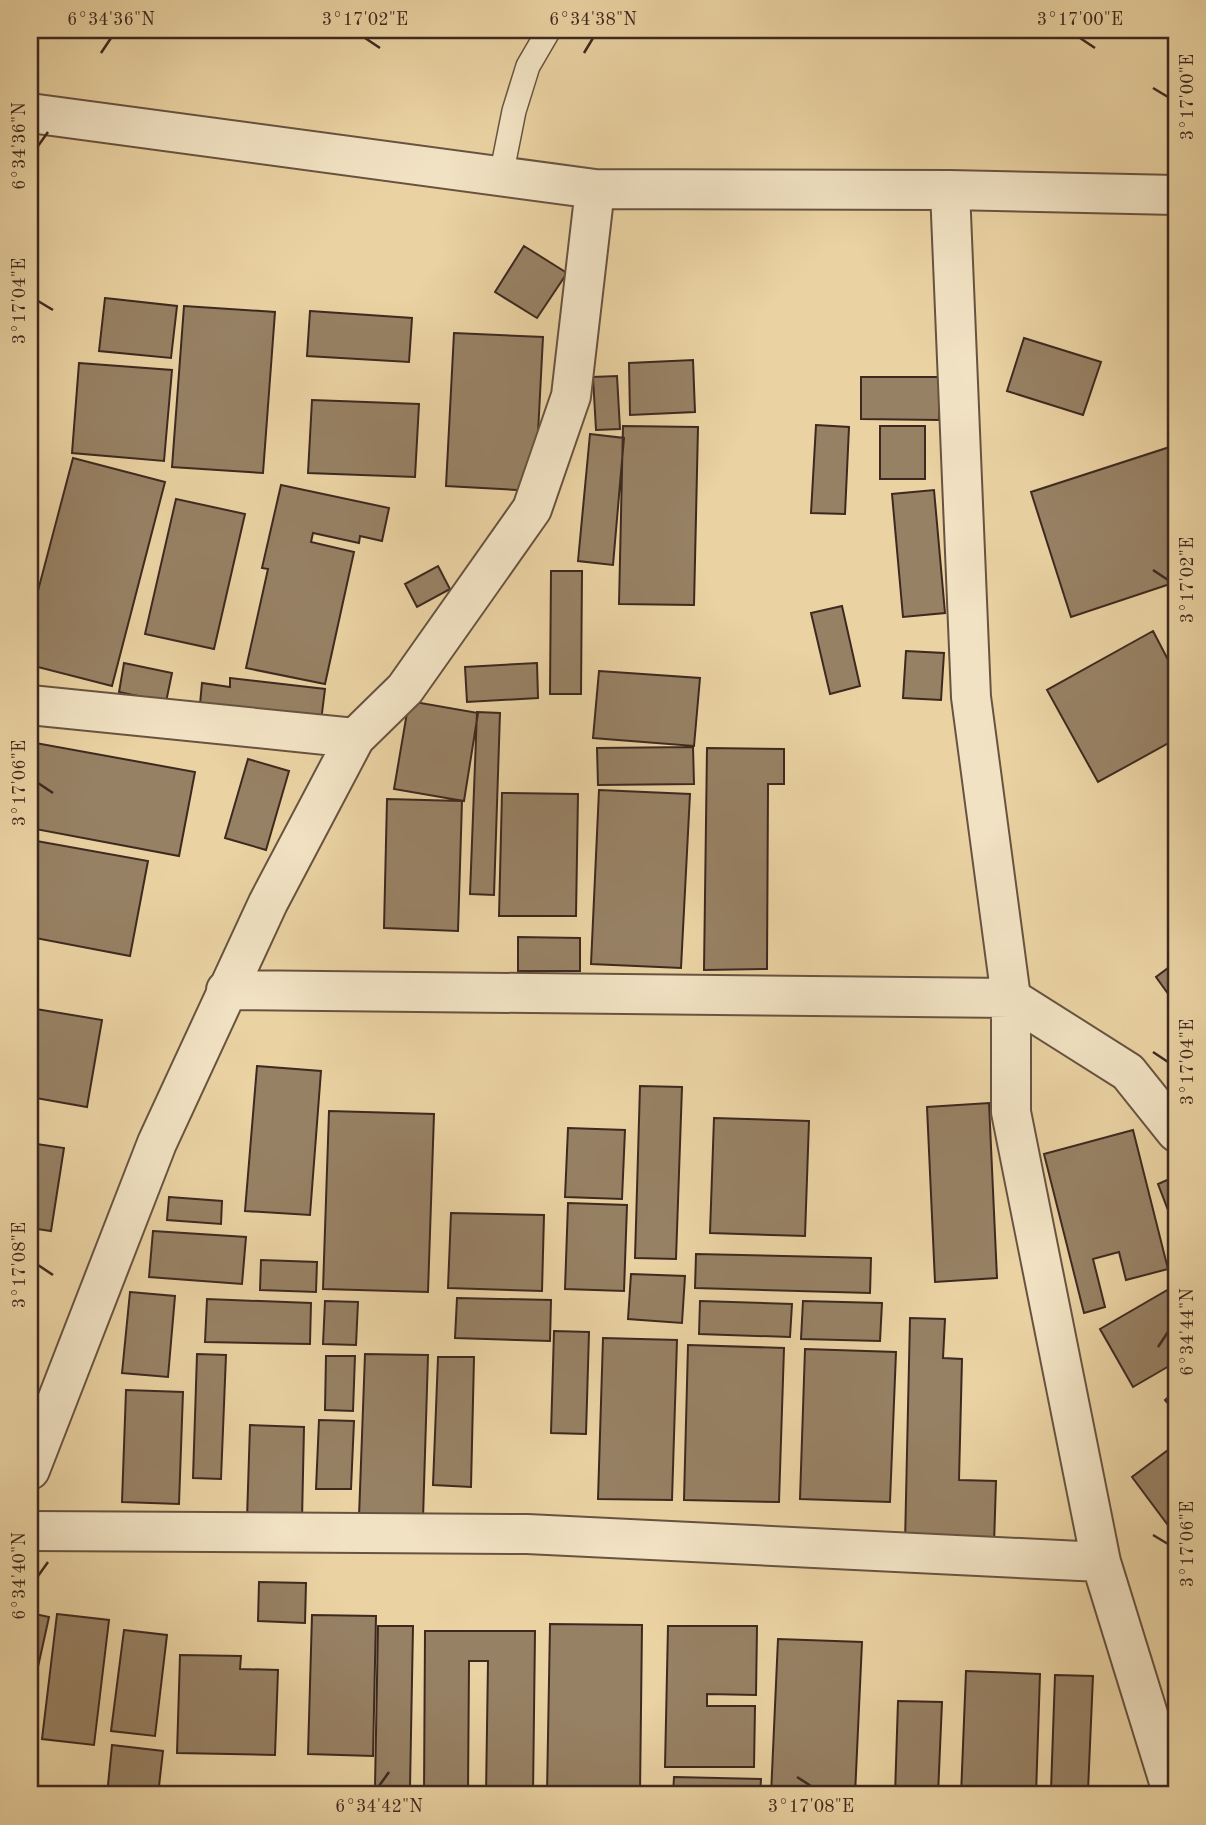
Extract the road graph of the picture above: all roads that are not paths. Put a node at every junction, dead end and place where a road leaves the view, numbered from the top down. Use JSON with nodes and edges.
{"nodes":[{"id":1,"x":549,"y":30,"type":"edge"},
{"id":2,"x":30,"y":113,"type":"edge"},
{"id":3,"x":501,"y":176,"type":"junction"},
{"id":4,"x":595,"y":189,"type":"junction"},
{"id":5,"x":950,"y":190,"type":"junction"},
{"id":6,"x":1176,"y":195,"type":"edge"},
{"id":7,"x":30,"y":705,"type":"edge"},
{"id":8,"x":355,"y":738,"type":"junction"},
{"id":9,"x":226,"y":990,"type":"junction"},
{"id":10,"x":1011,"y":998,"type":"junction"},
{"id":11,"x":1176,"y":1132,"type":"edge"},
{"id":12,"x":30,"y":1470,"type":"edge"},
{"id":13,"x":30,"y":1531,"type":"edge"},
{"id":14,"x":1101,"y":1562,"type":"junction"},
{"id":15,"x":1173,"y":1795,"type":"edge"}],
"edges":[{"from":1,"to":3,"type":"lane"},
{"from":2,"to":3,"type":"street"},
{"from":3,"to":4,"type":"street"},
{"from":4,"to":5,"type":"street"},
{"from":4,"to":8,"type":"street"},
{"from":5,"to":6,"type":"street"},
{"from":5,"to":10,"type":"street"},
{"from":7,"to":8,"type":"street"},
{"from":8,"to":9,"type":"street"},
{"from":9,"to":10,"type":"street"},
{"from":9,"to":12,"type":"street"},
{"from":10,"to":11,"type":"street"},
{"from":10,"to":14,"type":"street"},
{"from":13,"to":14,"type":"street"},
{"from":14,"to":15,"type":"street"}]}
